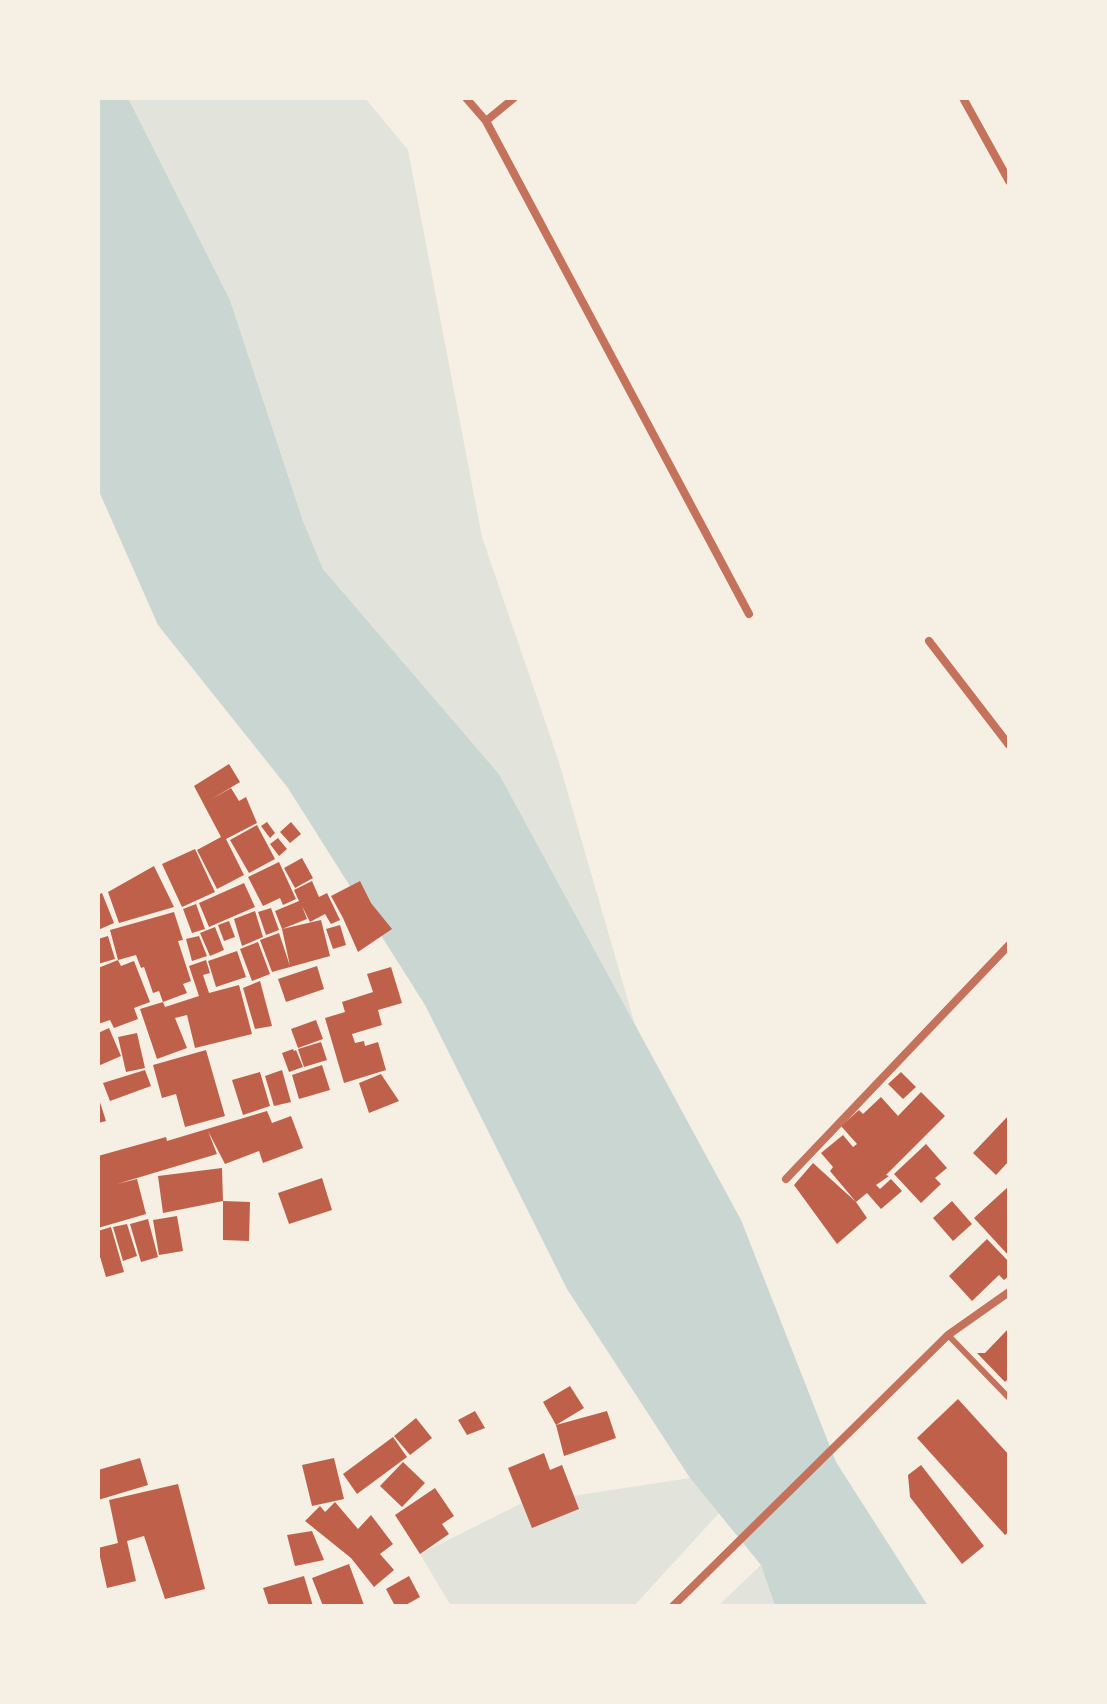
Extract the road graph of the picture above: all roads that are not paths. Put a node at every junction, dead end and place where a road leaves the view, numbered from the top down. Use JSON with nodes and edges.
{"nodes":[{"id":1,"x":466,"y":98,"type":"edge"},
{"id":2,"x":514,"y":98,"type":"edge"},
{"id":3,"x":963,"y":98,"type":"edge"},
{"id":4,"x":486,"y":121,"type":"junction"},
{"id":5,"x":1009,"y":181,"type":"edge"},
{"id":6,"x":749,"y":614,"type":"dead end"},
{"id":7,"x":929,"y":641,"type":"dead end"},
{"id":8,"x":1009,"y":745,"type":"edge"},
{"id":9,"x":1009,"y":945,"type":"edge"},
{"id":10,"x":786,"y":1179,"type":"dead end"},
{"id":11,"x":1009,"y":1292,"type":"edge"},
{"id":12,"x":948,"y":1335,"type":"junction"},
{"id":13,"x":1009,"y":1398,"type":"edge"},
{"id":14,"x":673,"y":1606,"type":"edge"}],
"edges":[{"from":1,"to":4,"type":"street"},
{"from":2,"to":4,"type":"street"},
{"from":3,"to":5,"type":"street"},
{"from":4,"to":6,"type":"street"},
{"from":7,"to":8,"type":"street"},
{"from":9,"to":10,"type":"street"},
{"from":11,"to":12,"type":"street"},
{"from":12,"to":13,"type":"lane"},
{"from":12,"to":14,"type":"street"}]}
